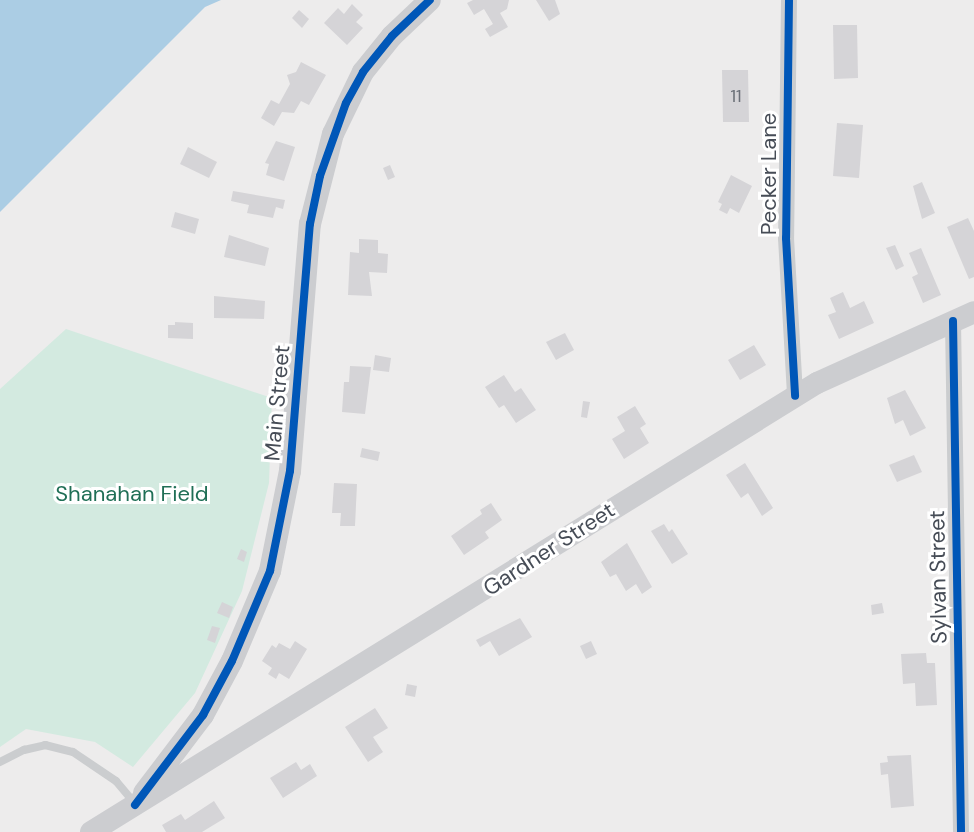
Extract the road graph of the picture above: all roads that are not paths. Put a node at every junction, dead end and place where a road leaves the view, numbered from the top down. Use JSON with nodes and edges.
{"nodes":[{"id":1,"x":430,"y":0,"type":"edge"},
{"id":2,"x":789,"y":0,"type":"edge"},
{"id":3,"x":964,"y":316,"type":"edge"},
{"id":4,"x":795,"y":396,"type":"junction"},
{"id":5,"x":0,"y":762,"type":"edge"},
{"id":6,"x":135,"y":805,"type":"junction"},
{"id":7,"x":91,"y":832,"type":"edge"},
{"id":8,"x":961,"y":832,"type":"edge"}],
"edges":[{"from":1,"to":6,"type":"main road","name":"Main Street"},
{"from":2,"to":4,"type":"street","name":"Pecker Lane"},
{"from":3,"to":4,"type":"main road","name":"Gardner Street"},
{"from":3,"to":8,"type":"street","name":"Sylvan Street"},
{"from":4,"to":6,"type":"main road","name":"Gardner Street"},
{"from":5,"to":6,"type":"lane"},
{"from":6,"to":7,"type":"main road","name":"Main Street"}]}
